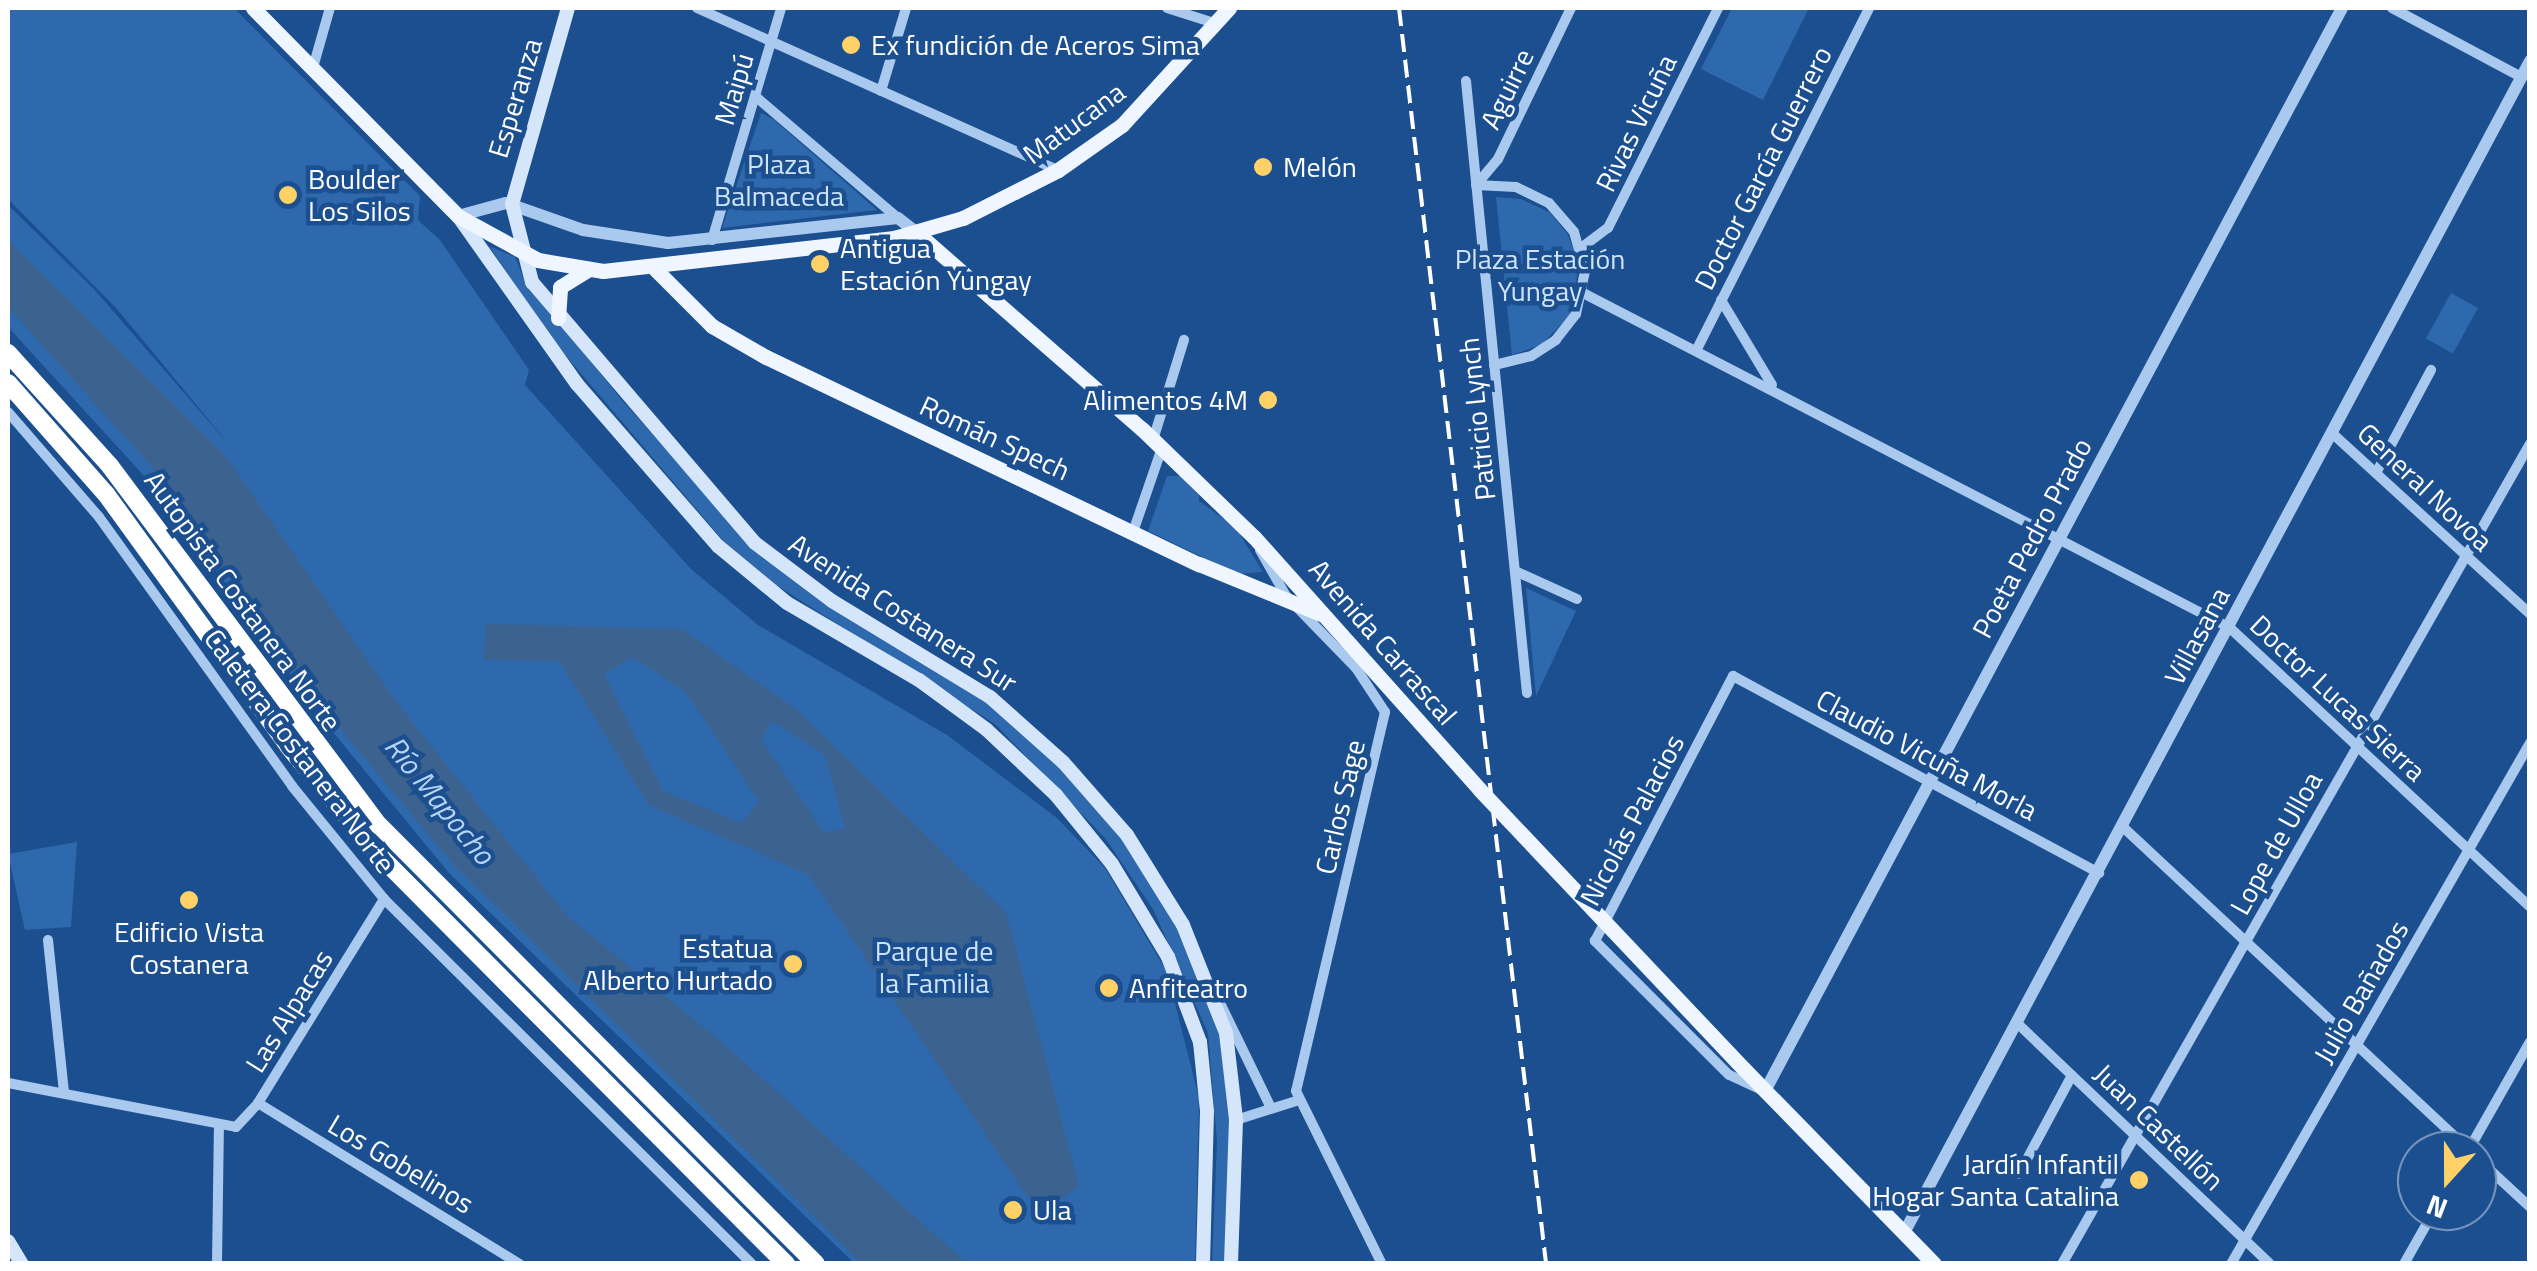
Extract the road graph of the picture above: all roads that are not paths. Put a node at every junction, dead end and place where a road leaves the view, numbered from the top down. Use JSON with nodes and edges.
{"nodes":[{"id":1,"x":253,"y":8,"type":"edge"},
{"id":2,"x":330,"y":8,"type":"edge"},
{"id":3,"x":568,"y":8,"type":"edge"},
{"id":4,"x":697,"y":8,"type":"edge"},
{"id":5,"x":781,"y":8,"type":"edge"},
{"id":6,"x":906,"y":8,"type":"edge"},
{"id":7,"x":1166,"y":8,"type":"edge"},
{"id":8,"x":1229,"y":8,"type":"edge"},
{"id":9,"x":1571,"y":8,"type":"edge"},
{"id":10,"x":1718,"y":8,"type":"edge"},
{"id":11,"x":1869,"y":8,"type":"edge"},
{"id":12,"x":2342,"y":8,"type":"edge"},
{"id":13,"x":2392,"y":8,"type":"edge"},
{"id":14,"x":1218,"y":24,"type":"junction"},
{"id":15,"x":772,"y":42,"type":"junction"},
{"id":16,"x":2530,"y":60,"type":"edge"},
{"id":17,"x":314,"y":64,"type":"junction"},
{"id":18,"x":2520,"y":77,"type":"junction"},
{"id":19,"x":1466,"y":82,"type":"dead end"},
{"id":20,"x":881,"y":91,"type":"junction"},
{"id":21,"x":755,"y":96,"type":"junction"},
{"id":22,"x":1058,"y":170,"type":"junction"},
{"id":23,"x":1476,"y":185,"type":"junction"},
{"id":24,"x":512,"y":204,"type":"junction"},
{"id":25,"x":458,"y":216,"type":"junction"},
{"id":26,"x":898,"y":218,"type":"junction"},
{"id":27,"x":916,"y":233,"type":"junction"},
{"id":28,"x":712,"y":240,"type":"junction"},
{"id":29,"x":1581,"y":248,"type":"junction"},
{"id":30,"x":521,"y":254,"type":"junction"},
{"id":31,"x":654,"y":268,"type":"junction"},
{"id":32,"x":587,"y":270,"type":"junction"},
{"id":33,"x":1583,"y":292,"type":"junction"},
{"id":34,"x":1722,"y":300,"type":"junction"},
{"id":35,"x":558,"y":318,"type":"junction"},
{"id":36,"x":1184,"y":340,"type":"dead end"},
{"id":37,"x":1697,"y":348,"type":"junction"},
{"id":38,"x":8,"y":353,"type":"edge"},
{"id":39,"x":1494,"y":365,"type":"junction"},
{"id":40,"x":2432,"y":370,"type":"dead end"},
{"id":41,"x":8,"y":383,"type":"edge"},
{"id":42,"x":1773,"y":388,"type":"junction"},
{"id":43,"x":8,"y":412,"type":"edge"},
{"id":44,"x":2333,"y":434,"type":"junction"},
{"id":45,"x":1157,"y":444,"type":"junction"},
{"id":46,"x":2530,"y":444,"type":"edge"},
{"id":47,"x":2376,"y":473,"type":"junction"},
{"id":48,"x":1134,"y":532,"type":"junction"},
{"id":49,"x":2061,"y":536,"type":"junction"},
{"id":50,"x":2466,"y":556,"type":"junction"},
{"id":51,"x":1514,"y":571,"type":"junction"},
{"id":52,"x":1284,"y":583,"type":"junction"},
{"id":53,"x":1577,"y":599,"type":"dead end"},
{"id":54,"x":2530,"y":614,"type":"edge"},
{"id":55,"x":1334,"y":622,"type":"junction"},
{"id":56,"x":2230,"y":628,"type":"junction"},
{"id":57,"x":1733,"y":676,"type":"joint"},
{"id":58,"x":1527,"y":694,"type":"dead end"},
{"id":59,"x":2530,"y":743,"type":"edge"},
{"id":60,"x":2356,"y":746,"type":"junction"},
{"id":61,"x":1930,"y":784,"type":"junction"},
{"id":62,"x":2124,"y":828,"type":"junction"},
{"id":63,"x":2468,"y":850,"type":"junction"},
{"id":64,"x":2100,"y":872,"type":"junction"},
{"id":65,"x":384,"y":900,"type":"junction"},
{"id":66,"x":2530,"y":908,"type":"edge"},
{"id":67,"x":48,"y":940,"type":"dead end"},
{"id":68,"x":2246,"y":942,"type":"junction"},
{"id":69,"x":1212,"y":988,"type":"junction"},
{"id":70,"x":2017,"y":1024,"type":"junction"},
{"id":71,"x":2530,"y":1042,"type":"edge"},
{"id":72,"x":2356,"y":1045,"type":"junction"},
{"id":73,"x":2072,"y":1075,"type":"junction"},
{"id":74,"x":8,"y":1083,"type":"edge"},
{"id":75,"x":1765,"y":1091,"type":"junction"},
{"id":76,"x":64,"y":1093,"type":"junction"},
{"id":77,"x":1296,"y":1100,"type":"junction"},
{"id":78,"x":258,"y":1103,"type":"junction"},
{"id":79,"x":1271,"y":1108,"type":"junction"},
{"id":80,"x":1236,"y":1120,"type":"junction"},
{"id":81,"x":219,"y":1129,"type":"junction"},
{"id":82,"x":2447,"y":1131,"type":"edge"},
{"id":83,"x":2479,"y":1131,"type":"edge"},
{"id":84,"x":2135,"y":1135,"type":"junction"},
{"id":85,"x":2019,"y":1174,"type":"dead end"},
{"id":86,"x":2497,"y":1176,"type":"edge"},
{"id":87,"x":2530,"y":1207,"type":"edge"},
{"id":88,"x":2423,"y":1231,"type":"edge"},
{"id":89,"x":1904,"y":1233,"type":"junction"},
{"id":90,"x":2245,"y":1240,"type":"junction"},
{"id":91,"x":8,"y":1241,"type":"edge"},
{"id":92,"x":22,"y":1264,"type":"edge"},
{"id":93,"x":217,"y":1264,"type":"edge"},
{"id":94,"x":520,"y":1264,"type":"edge"},
{"id":95,"x":752,"y":1264,"type":"edge"},
{"id":96,"x":786,"y":1264,"type":"edge"},
{"id":97,"x":816,"y":1264,"type":"edge"},
{"id":98,"x":1203,"y":1264,"type":"edge"},
{"id":99,"x":1232,"y":1264,"type":"edge"},
{"id":100,"x":1382,"y":1264,"type":"edge"},
{"id":101,"x":1934,"y":1264,"type":"edge"},
{"id":102,"x":2062,"y":1264,"type":"edge"},
{"id":103,"x":2231,"y":1264,"type":"edge"},
{"id":104,"x":2270,"y":1264,"type":"edge"},
{"id":105,"x":2404,"y":1264,"type":"edge"}],
"edges":[{"from":1,"to":17,"type":"main road","name":"Matucana"},
{"from":2,"to":17,"type":"street"},
{"from":3,"to":24,"type":"main road","name":"Esperanza"},
{"from":4,"to":15,"type":"street"},
{"from":5,"to":15,"type":"street","name":"Maipú"},
{"from":6,"to":20,"type":"street"},
{"from":7,"to":14,"type":"street"},
{"from":8,"to":14,"type":"main road","name":"Matucana"},
{"from":9,"to":23,"type":"street","name":"Aguirre"},
{"from":10,"to":29,"type":"street","name":"Rivas Vicuña"},
{"from":11,"to":34,"type":"street","name":"Doctor García Guerrero"},
{"from":12,"to":49,"type":"street","name":"Poeta Pedro Prado"},
{"from":13,"to":18,"type":"street"},
{"from":14,"to":22,"type":"main road","name":"Matucana"},
{"from":15,"to":20,"type":"street"},
{"from":15,"to":21,"type":"street","name":"Maipú"},
{"from":16,"to":18,"type":"street","name":"Villasana"},
{"from":17,"to":25,"type":"main road","name":"Matucana"},
{"from":18,"to":44,"type":"street","name":"Villasana"},
{"from":19,"to":23,"type":"street","name":"Patricio Lynch"},
{"from":20,"to":22,"type":"street"},
{"from":21,"to":26,"type":"street","name":"Avenida Carrascal"},
{"from":21,"to":28,"type":"street","name":"Maipú"},
{"from":22,"to":27,"type":"main road","name":"Matucana"},
{"from":23,"to":29,"type":"street"},
{"from":23,"to":39,"type":"street","name":"Patricio Lynch"},
{"from":24,"to":25,"type":"street"},
{"from":24,"to":28,"type":"street"},
{"from":24,"to":30,"type":"main road","name":"Avenida Costanera Sur"},
{"from":25,"to":30,"type":"main road","name":"Matucana"},
{"from":25,"to":98,"type":"main road","name":"Avenida Costanera Sur"},
{"from":26,"to":27,"type":"street","name":"Avenida Carrascal"},
{"from":26,"to":28,"type":"street"},
{"from":27,"to":31,"type":"main road","name":"Matucana"},
{"from":27,"to":45,"type":"main road","name":"Avenida Carrascal"},
{"from":29,"to":33,"type":"street"},
{"from":30,"to":32,"type":"main road","name":"Matucana"},
{"from":30,"to":35,"type":"main road","name":"Avenida Costanera Sur"},
{"from":31,"to":32,"type":"main road","name":"Matucana"},
{"from":31,"to":48,"type":"main road","name":"Román Spech"},
{"from":32,"to":35,"type":"main road"},
{"from":33,"to":37,"type":"street","name":"Doctor Lucas Sierra"},
{"from":33,"to":39,"type":"street"},
{"from":34,"to":37,"type":"street","name":"Doctor García Guerrero"},
{"from":34,"to":42,"type":"street"},
{"from":35,"to":69,"type":"main road","name":"Avenida Costanera Sur"},
{"from":36,"to":45,"type":"street"},
{"from":37,"to":42,"type":"street","name":"Doctor Lucas Sierra"},
{"from":38,"to":97,"type":"highway","name":"Autopista Costanera Norte"},
{"from":39,"to":51,"type":"street","name":"Patricio Lynch"},
{"from":40,"to":47,"type":"street"},
{"from":41,"to":96,"type":"highway","name":"Autopista Costanera Norte"},
{"from":42,"to":49,"type":"street","name":"Doctor Lucas Sierra"},
{"from":43,"to":65,"type":"street","name":"Caletera Costanera Norte"},
{"from":44,"to":47,"type":"street","name":"General Novoa"},
{"from":44,"to":56,"type":"street","name":"Villasana"},
{"from":45,"to":48,"type":"street"},
{"from":45,"to":52,"type":"main road","name":"Avenida Carrascal"},
{"from":46,"to":50,"type":"street","name":"Lope de Ulloa"},
{"from":47,"to":50,"type":"street","name":"General Novoa"},
{"from":48,"to":52,"type":"main road","name":"Román Spech"},
{"from":49,"to":56,"type":"street","name":"Doctor Lucas Sierra"},
{"from":49,"to":61,"type":"street","name":"Poeta Pedro Prado"},
{"from":50,"to":54,"type":"street","name":"General Novoa"},
{"from":50,"to":60,"type":"street","name":"Lope de Ulloa"},
{"from":51,"to":53,"type":"street"},
{"from":51,"to":58,"type":"street","name":"Patricio Lynch"},
{"from":52,"to":55,"type":"main road","name":"Avenida Carrascal"},
{"from":52,"to":55,"type":"main road","name":"Román Spech"},
{"from":52,"to":77,"type":"street","name":"Carlos Sage"},
{"from":55,"to":75,"type":"main road","name":"Avenida Carrascal","bridge":true},
{"from":56,"to":60,"type":"street","name":"Doctor Lucas Sierra"},
{"from":56,"to":62,"type":"street","name":"Villasana"},
{"from":57,"to":61,"type":"street","name":"Claudio Vicuña Morla"},
{"from":57,"to":75,"type":"street","name":"Nicolás Palacios"},
{"from":59,"to":63,"type":"street","name":"Julio Bañados"},
{"from":60,"to":63,"type":"street","name":"Doctor Lucas Sierra"},
{"from":60,"to":68,"type":"street","name":"Lope de Ulloa"},
{"from":61,"to":64,"type":"street","name":"Claudio Vicuña Morla"},
{"from":61,"to":75,"type":"street","name":"Poeta Pedro Prado"},
{"from":62,"to":64,"type":"street","name":"Villasana"},
{"from":62,"to":68,"type":"street"},
{"from":63,"to":66,"type":"street","name":"Doctor Lucas Sierra"},
{"from":63,"to":72,"type":"street","name":"Julio Bañados"},
{"from":64,"to":70,"type":"street","name":"Villasana"},
{"from":65,"to":78,"type":"street","name":"Las Alpacas"},
{"from":65,"to":95,"type":"street","name":"Caletera Costanera Norte"},
{"from":67,"to":76,"type":"street"},
{"from":68,"to":72,"type":"street"},
{"from":68,"to":84,"type":"street","name":"Lope de Ulloa"},
{"from":69,"to":79,"type":"street"},
{"from":69,"to":80,"type":"main road","name":"Avenida Costanera Sur"},
{"from":70,"to":73,"type":"street","name":"Juan Castellón"},
{"from":70,"to":89,"type":"street","name":"Villasana"},
{"from":71,"to":83,"type":"street"},
{"from":72,"to":82,"type":"street"},
{"from":72,"to":90,"type":"street","name":"Julio Bañados"},
{"from":73,"to":84,"type":"street","name":"Juan Castellón"},
{"from":73,"to":85,"type":"street"},
{"from":74,"to":76,"type":"street"},
{"from":75,"to":89,"type":"main road","name":"Avenida Carrascal"},
{"from":76,"to":81,"type":"street"},
{"from":77,"to":79,"type":"street"},
{"from":77,"to":100,"type":"street"},
{"from":78,"to":81,"type":"street","name":"Las Alpacas"},
{"from":78,"to":94,"type":"street","name":"Los Gobelinos"},
{"from":79,"to":80,"type":"street"},
{"from":80,"to":99,"type":"main road","name":"Avenida Costanera Sur"},
{"from":81,"to":93,"type":"street"},
{"from":84,"to":90,"type":"street","name":"Juan Castellón"},
{"from":84,"to":102,"type":"street","name":"Lope de Ulloa"},
{"from":86,"to":87,"type":"street"},
{"from":88,"to":105,"type":"street"},
{"from":89,"to":101,"type":"main road","name":"Avenida Carrascal"},
{"from":90,"to":103,"type":"street","name":"Julio Bañados"},
{"from":90,"to":104,"type":"street","name":"Juan Castellón"},
{"from":91,"to":92,"type":"main road"}]}
